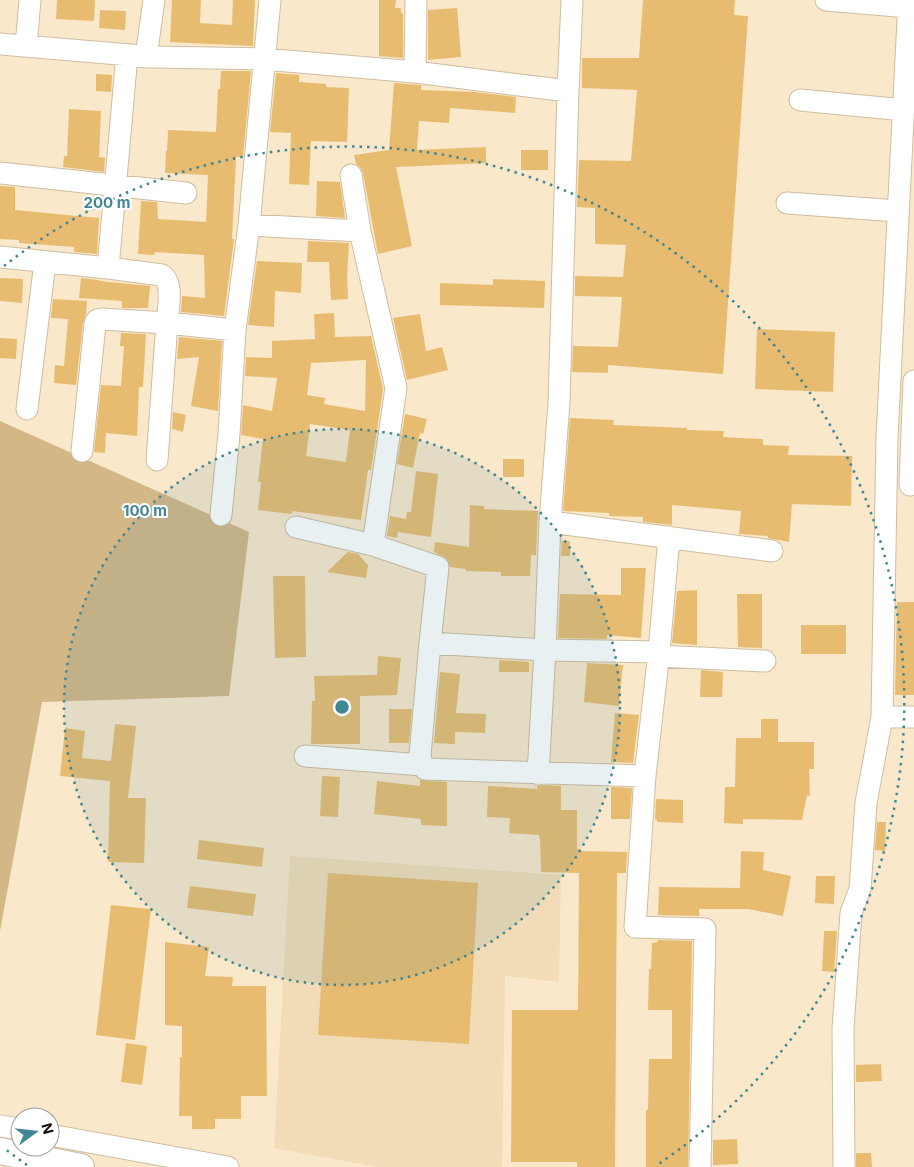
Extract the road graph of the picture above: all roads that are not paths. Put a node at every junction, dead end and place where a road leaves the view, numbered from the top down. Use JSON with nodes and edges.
{"nodes":[{"id":1,"x":30,"y":0,"type":"edge"},
{"id":2,"x":154,"y":0,"type":"edge"},
{"id":3,"x":270,"y":0,"type":"edge"},
{"id":4,"x":416,"y":0,"type":"edge"},
{"id":5,"x":572,"y":0,"type":"edge"},
{"id":6,"x":826,"y":0,"type":"edge"},
{"id":7,"x":909,"y":4,"type":"edge"},
{"id":8,"x":0,"y":44,"type":"edge"},
{"id":9,"x":26,"y":46,"type":"junction"},
{"id":10,"x":136,"y":56,"type":"junction"},
{"id":11,"x":264,"y":59,"type":"junction"},
{"id":12,"x":415,"y":72,"type":"junction"},
{"id":13,"x":568,"y":91,"type":"junction"},
{"id":14,"x":800,"y":100,"type":"dead end"},
{"id":15,"x":904,"y":110,"type":"junction"},
{"id":16,"x":0,"y":174,"type":"edge"},
{"id":17,"x":351,"y":175,"type":"dead end"},
{"id":18,"x":115,"y":186,"type":"junction"},
{"id":19,"x":186,"y":193,"type":"dead end"},
{"id":20,"x":787,"y":203,"type":"dead end"},
{"id":21,"x":898,"y":211,"type":"junction"},
{"id":22,"x":249,"y":225,"type":"junction"},
{"id":23,"x":360,"y":231,"type":"junction"},
{"id":24,"x":0,"y":257,"type":"edge"},
{"id":25,"x":45,"y":262,"type":"junction"},
{"id":26,"x":108,"y":268,"type":"junction"},
{"id":27,"x":167,"y":323,"type":"junction"},
{"id":28,"x":235,"y":330,"type":"junction"},
{"id":29,"x":914,"y":380,"type":"edge"},
{"id":30,"x":27,"y":409,"type":"dead end"},
{"id":31,"x":82,"y":451,"type":"dead end"},
{"id":32,"x":157,"y":460,"type":"dead end"},
{"id":33,"x":886,"y":482,"type":"junction"},
{"id":34,"x":912,"y":486,"type":"edge"},
{"id":35,"x":222,"y":515,"type":"dead end"},
{"id":36,"x":550,"y":522,"type":"junction"},
{"id":37,"x":296,"y":527,"type":"dead end"},
{"id":38,"x":668,"y":537,"type":"junction"},
{"id":39,"x":373,"y":545,"type":"junction"},
{"id":40,"x":772,"y":551,"type":"dead end"},
{"id":41,"x":430,"y":643,"type":"junction"},
{"id":42,"x":545,"y":650,"type":"junction"},
{"id":43,"x":659,"y":654,"type":"junction"},
{"id":44,"x":765,"y":660,"type":"dead end"},
{"id":45,"x":882,"y":717,"type":"junction"},
{"id":46,"x":914,"y":717,"type":"edge"},
{"id":47,"x":305,"y":756,"type":"dead end"},
{"id":48,"x":422,"y":765,"type":"junction"},
{"id":49,"x":538,"y":774,"type":"junction"},
{"id":50,"x":646,"y":776,"type":"junction"},
{"id":51,"x":60,"y":1137,"type":"edge"},
{"id":52,"x":0,"y":1151,"type":"edge"},
{"id":53,"x":81,"y":1167,"type":"edge"},
{"id":54,"x":228,"y":1167,"type":"edge"},
{"id":55,"x":700,"y":1167,"type":"edge"},
{"id":56,"x":844,"y":1167,"type":"edge"}],
"edges":[{"from":1,"to":9,"type":"street"},
{"from":2,"to":10,"type":"street"},
{"from":3,"to":11,"type":"street"},
{"from":4,"to":12,"type":"street"},
{"from":5,"to":13,"type":"street"},
{"from":6,"to":7,"type":"street"},
{"from":7,"to":15,"type":"street"},
{"from":8,"to":9,"type":"street"},
{"from":9,"to":10,"type":"street"},
{"from":10,"to":11,"type":"street"},
{"from":10,"to":18,"type":"street"},
{"from":11,"to":12,"type":"street"},
{"from":11,"to":22,"type":"street"},
{"from":12,"to":13,"type":"street"},
{"from":13,"to":36,"type":"street"},
{"from":14,"to":15,"type":"street"},
{"from":15,"to":21,"type":"street"},
{"from":16,"to":18,"type":"street"},
{"from":17,"to":23,"type":"street"},
{"from":18,"to":19,"type":"street"},
{"from":18,"to":26,"type":"street"},
{"from":20,"to":21,"type":"street"},
{"from":21,"to":33,"type":"street"},
{"from":22,"to":23,"type":"street"},
{"from":22,"to":28,"type":"street"},
{"from":23,"to":39,"type":"street"},
{"from":24,"to":25,"type":"street"},
{"from":25,"to":26,"type":"street"},
{"from":25,"to":30,"type":"street"},
{"from":26,"to":27,"type":"street"},
{"from":27,"to":28,"type":"street"},
{"from":27,"to":31,"type":"street"},
{"from":27,"to":32,"type":"street"},
{"from":28,"to":35,"type":"street"},
{"from":29,"to":34,"type":"street"},
{"from":33,"to":34,"type":"street"},
{"from":33,"to":45,"type":"street"},
{"from":36,"to":38,"type":"street"},
{"from":36,"to":42,"type":"street"},
{"from":37,"to":39,"type":"street"},
{"from":38,"to":40,"type":"street"},
{"from":38,"to":43,"type":"street"},
{"from":39,"to":41,"type":"street"},
{"from":41,"to":42,"type":"street"},
{"from":41,"to":48,"type":"street"},
{"from":42,"to":43,"type":"street"},
{"from":42,"to":49,"type":"street"},
{"from":43,"to":44,"type":"street"},
{"from":43,"to":50,"type":"street"},
{"from":45,"to":46,"type":"street"},
{"from":45,"to":56,"type":"street"},
{"from":47,"to":48,"type":"street"},
{"from":48,"to":49,"type":"street"},
{"from":49,"to":50,"type":"street"},
{"from":50,"to":55,"type":"street"},
{"from":51,"to":54,"type":"street"},
{"from":52,"to":53,"type":"main road"}]}
